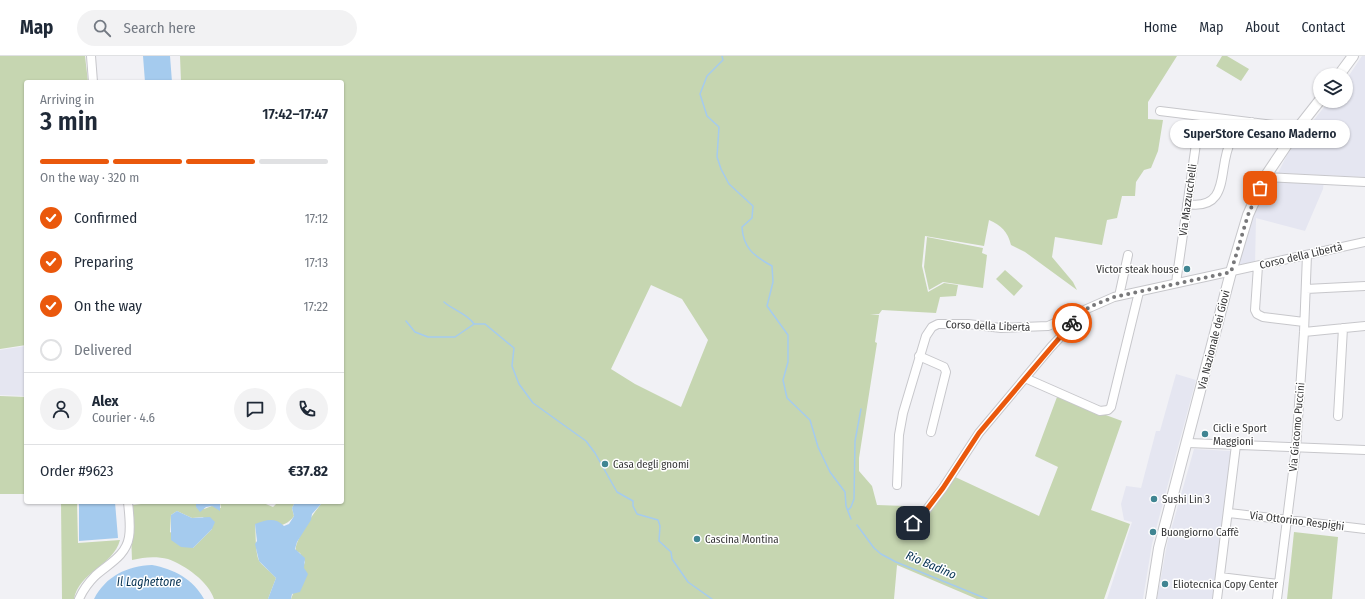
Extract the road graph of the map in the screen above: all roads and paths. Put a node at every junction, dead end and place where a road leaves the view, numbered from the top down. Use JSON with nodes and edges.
{"nodes":[{"id":1,"x":91,"y":56,"type":"edge"},
{"id":2,"x":1353,"y":56,"type":"edge"},
{"id":3,"x":1344,"y":68,"type":"edge"},
{"id":4,"x":93,"y":80,"type":"edge"},
{"id":5,"x":1314,"y":108,"type":"edge"},
{"id":6,"x":1160,"y":111,"type":"dead end"},
{"id":7,"x":1200,"y":116,"type":"junction"},
{"id":8,"x":1252,"y":122,"type":"junction"},
{"id":9,"x":1298,"y":128,"type":"junction"},
{"id":10,"x":1265,"y":177,"type":"junction"},
{"id":11,"x":1365,"y":182,"type":"edge"},
{"id":12,"x":1187,"y":204,"type":"junction"},
{"id":13,"x":1365,"y":242,"type":"edge"},
{"id":14,"x":1307,"y":255,"type":"junction"},
{"id":15,"x":1128,"y":256,"type":"dead end"},
{"id":16,"x":1258,"y":266,"type":"junction"},
{"id":17,"x":1231,"y":272,"type":"junction"},
{"id":18,"x":1176,"y":283,"type":"junction"},
{"id":19,"x":1365,"y":286,"type":"edge"},
{"id":20,"x":1306,"y":289,"type":"junction"},
{"id":21,"x":1139,"y":292,"type":"junction"},
{"id":22,"x":1119,"y":296,"type":"junction"},
{"id":23,"x":1089,"y":307,"type":"junction"},
{"id":24,"x":1304,"y":322,"type":"junction"},
{"id":25,"x":1365,"y":326,"type":"edge"},
{"id":26,"x":1343,"y":328,"type":"junction"},
{"id":27,"x":1304,"y":332,"type":"junction"},
{"id":28,"x":920,"y":356,"type":"junction"},
{"id":29,"x":1024,"y":378,"type":"junction"},
{"id":30,"x":1338,"y":416,"type":"dead end"},
{"id":31,"x":931,"y":432,"type":"dead end"},
{"id":32,"x":1188,"y":443,"type":"junction"},
{"id":33,"x":1236,"y":445,"type":"junction"},
{"id":34,"x":1296,"y":448,"type":"junction"},
{"id":35,"x":1365,"y":450,"type":"edge"},
{"id":36,"x":898,"y":486,"type":"dead end"},
{"id":37,"x":128,"y":504,"type":"edge"},
{"id":38,"x":1229,"y":513,"type":"junction"},
{"id":39,"x":1287,"y":521,"type":"junction"},
{"id":40,"x":910,"y":524,"type":"dead end"},
{"id":41,"x":1365,"y":529,"type":"edge"},
{"id":42,"x":1220,"y":577,"type":"junction"},
{"id":43,"x":1279,"y":584,"type":"junction"},
{"id":44,"x":79,"y":599,"type":"edge"},
{"id":45,"x":1151,"y":599,"type":"edge"},
{"id":46,"x":1217,"y":599,"type":"edge"},
{"id":47,"x":1277,"y":599,"type":"edge"}],
"edges":[{"from":1,"to":4,"type":"street"},
{"from":2,"to":3,"type":"main road"},
{"from":5,"to":9,"type":"main road","name":"Via Nazionale dei Giovi"},
{"from":6,"to":7,"type":"street"},
{"from":7,"to":8,"type":"street"},
{"from":7,"to":12,"type":"street","name":"Via Mazzucchelli"},
{"from":8,"to":9,"type":"street"},
{"from":8,"to":12,"type":"street"},
{"from":9,"to":10,"type":"main road","name":"Via Nazionale dei Giovi"},
{"from":10,"to":11,"type":"street"},
{"from":10,"to":17,"type":"main road","name":"Via Nazionale dei Giovi"},
{"from":12,"to":18,"type":"street","name":"Via Mazzucchelli"},
{"from":13,"to":14,"type":"street","name":"Corso della Libertà"},
{"from":14,"to":16,"type":"street","name":"Corso della Libertà"},
{"from":14,"to":20,"type":"street","name":"Via Giacomo Puccini"},
{"from":15,"to":22,"type":"street"},
{"from":16,"to":17,"type":"street","name":"Corso della Libertà"},
{"from":16,"to":24,"type":"street"},
{"from":17,"to":18,"type":"street","name":"Corso della Libertà"},
{"from":17,"to":32,"type":"main road","name":"Via Nazionale dei Giovi"},
{"from":18,"to":21,"type":"street","name":"Corso della Libertà"},
{"from":19,"to":20,"type":"street"},
{"from":20,"to":24,"type":"street","name":"Via Giacomo Puccini"},
{"from":21,"to":22,"type":"street","name":"Corso della Libertà"},
{"from":21,"to":29,"type":"street"},
{"from":22,"to":23,"type":"street","name":"Corso della Libertà"},
{"from":23,"to":28,"type":"street","name":"Corso della Libertà"},
{"from":23,"to":29,"type":"street"},
{"from":24,"to":27,"type":"street","name":"Via Giacomo Puccini"},
{"from":25,"to":26,"type":"street"},
{"from":26,"to":27,"type":"street"},
{"from":26,"to":30,"type":"street"},
{"from":27,"to":34,"type":"street","name":"Via Giacomo Puccini"},
{"from":28,"to":31,"type":"street"},
{"from":28,"to":36,"type":"street","name":"Corso della Libertà"},
{"from":29,"to":40,"type":"street"},
{"from":32,"to":33,"type":"street"},
{"from":32,"to":45,"type":"main road","name":"Via Nazionale dei Giovi"},
{"from":33,"to":34,"type":"street"},
{"from":33,"to":38,"type":"street"},
{"from":34,"to":35,"type":"street"},
{"from":34,"to":39,"type":"street","name":"Via Giacomo Puccini"},
{"from":37,"to":44,"type":"street"},
{"from":38,"to":39,"type":"street","name":"Via Ottorino Respighi"},
{"from":38,"to":42,"type":"street"},
{"from":39,"to":41,"type":"street","name":"Via Ottorino Respighi"},
{"from":39,"to":43,"type":"street","name":"Via Giacomo Puccini"},
{"from":42,"to":43,"type":"street"},
{"from":42,"to":46,"type":"street"},
{"from":43,"to":47,"type":"street","name":"Via Giacomo Puccini"}]}
